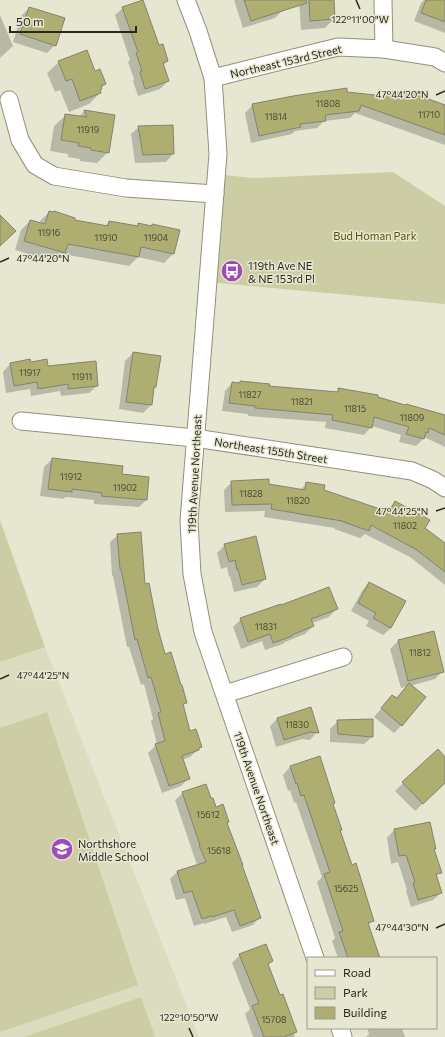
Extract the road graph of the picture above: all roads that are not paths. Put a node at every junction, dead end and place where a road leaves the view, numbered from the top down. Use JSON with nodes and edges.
{"nodes":[{"id":1,"x":186,"y":0,"type":"edge"},
{"id":2,"x":383,"y":0,"type":"edge"},
{"id":3,"x":384,"y":48,"type":"junction"},
{"id":4,"x":445,"y":63,"type":"edge"},
{"id":5,"x":213,"y":78,"type":"junction"},
{"id":6,"x":9,"y":100,"type":"dead end"},
{"id":7,"x":215,"y":194,"type":"junction"},
{"id":8,"x":21,"y":421,"type":"dead end"},
{"id":9,"x":195,"y":438,"type":"junction"},
{"id":10,"x":445,"y":488,"type":"edge"},
{"id":11,"x":344,"y":657,"type":"dead end"},
{"id":12,"x":225,"y":694,"type":"junction"},
{"id":13,"x":315,"y":957,"type":"edge"}],
"edges":[{"from":1,"to":5,"type":"street","name":"119th Avenue Northeast"},
{"from":2,"to":3,"type":"street"},
{"from":3,"to":4,"type":"street"},
{"from":3,"to":5,"type":"street","name":"Northeast 153rd Street"},
{"from":5,"to":7,"type":"street","name":"119th Avenue Northeast"},
{"from":6,"to":7,"type":"street"},
{"from":7,"to":9,"type":"street","name":"119th Avenue Northeast"},
{"from":8,"to":9,"type":"street","name":"Northeast 155th Street"},
{"from":9,"to":10,"type":"street","name":"Northeast 155th Street"},
{"from":9,"to":12,"type":"street","name":"119th Avenue Northeast"},
{"from":11,"to":12,"type":"street"},
{"from":12,"to":13,"type":"street","name":"119th Avenue Northeast"}]}
